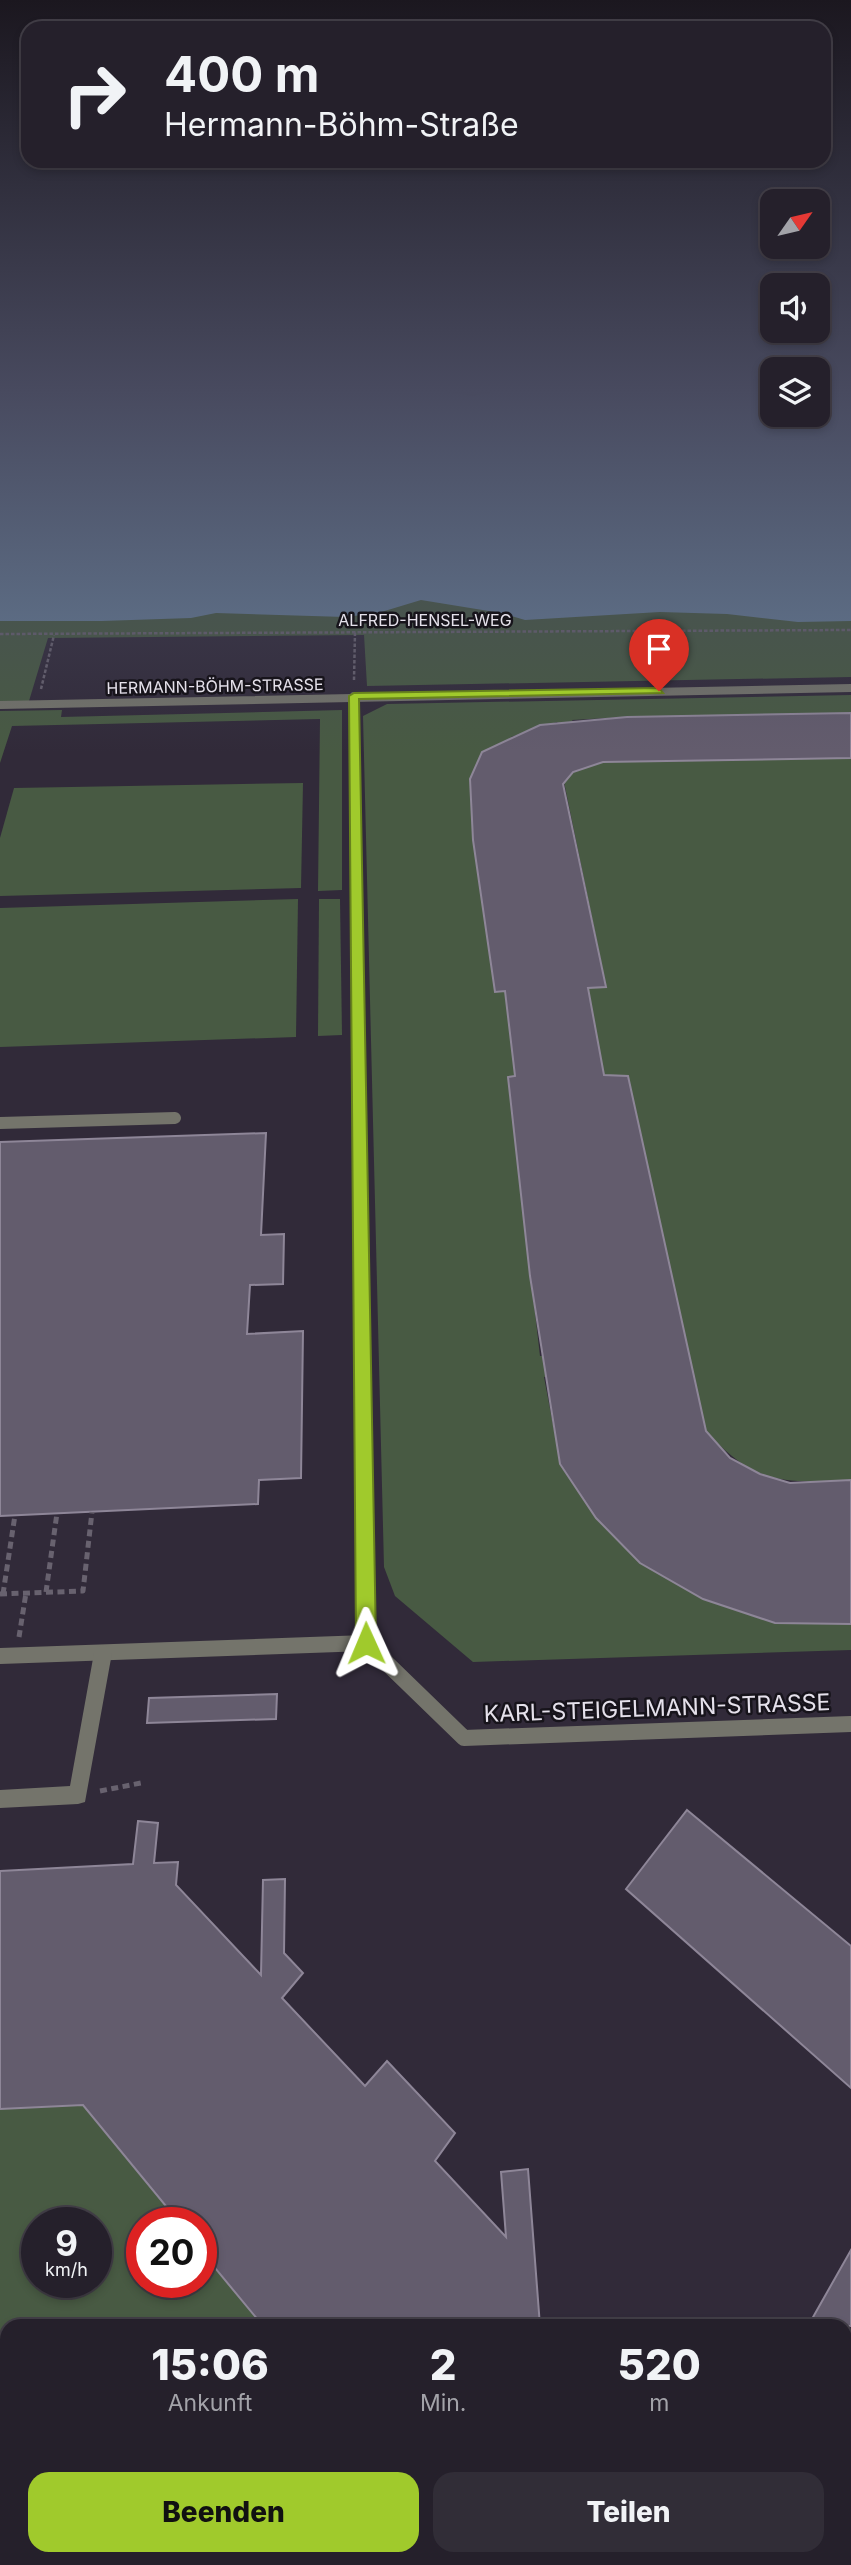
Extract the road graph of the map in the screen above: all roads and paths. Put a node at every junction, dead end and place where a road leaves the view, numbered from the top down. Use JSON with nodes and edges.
{"nodes":[{"id":1,"x":851,"y":630,"type":"edge"},
{"id":2,"x":355,"y":632,"type":"junction"},
{"id":3,"x":0,"y":634,"type":"edge"},
{"id":4,"x":54,"y":635,"type":"junction"},
{"id":5,"x":851,"y":688,"type":"edge"},
{"id":6,"x":354,"y":696,"type":"junction"},
{"id":7,"x":37,"y":704,"type":"junction"},
{"id":8,"x":0,"y":705,"type":"edge"},
{"id":9,"x":175,"y":1118,"type":"dead end"},
{"id":10,"x":0,"y":1123,"type":"edge"},
{"id":11,"x":92,"y":1511,"type":"dead end"},
{"id":12,"x":57,"y":1513,"type":"dead end"},
{"id":13,"x":15,"y":1515,"type":"dead end"},
{"id":14,"x":46,"y":1592,"type":"junction"},
{"id":15,"x":26,"y":1593,"type":"junction"},
{"id":16,"x":1,"y":1594,"type":"edge"},
{"id":17,"x":366,"y":1643,"type":"junction"},
{"id":18,"x":103,"y":1653,"type":"junction"},
{"id":19,"x":8,"y":1655,"type":"edge"},
{"id":20,"x":851,"y":1724,"type":"edge"},
{"id":21,"x":141,"y":1783,"type":"dead end"},
{"id":22,"x":78,"y":1795,"type":"junction"},
{"id":23,"x":0,"y":1799,"type":"edge"}],
"edges":[{"from":1,"to":2,"type":"path","name":"ALFRED-HENSEL-WEG"},
{"from":2,"to":4,"type":"path","name":"ALFRED-HENSEL-WEG"},
{"from":2,"to":6,"type":"path"},
{"from":3,"to":4,"type":"path","name":"ALFRED-HENSEL-WEG"},
{"from":4,"to":7,"type":"path"},
{"from":5,"to":6,"type":"lane","name":"HERMANN-BÖHM-STRASSE"},
{"from":6,"to":7,"type":"lane","name":"HERMANN-BÖHM-STRASSE"},
{"from":6,"to":17,"type":"lane"},
{"from":7,"to":8,"type":"lane","name":"HERMANN-BÖHM-STRASSE"},
{"from":9,"to":10,"type":"lane"},
{"from":11,"to":14,"type":"path"},
{"from":12,"to":14,"type":"path"},
{"from":13,"to":16,"type":"path"},
{"from":14,"to":15,"type":"path"},
{"from":15,"to":16,"type":"path"},
{"from":15,"to":19,"type":"path"},
{"from":17,"to":18,"type":"lane"},
{"from":17,"to":20,"type":"lane","name":"KARL-STEIGELMANN-STRASSE"},
{"from":18,"to":19,"type":"lane"},
{"from":18,"to":22,"type":"street"},
{"from":21,"to":22,"type":"path"},
{"from":22,"to":23,"type":"street"}]}
